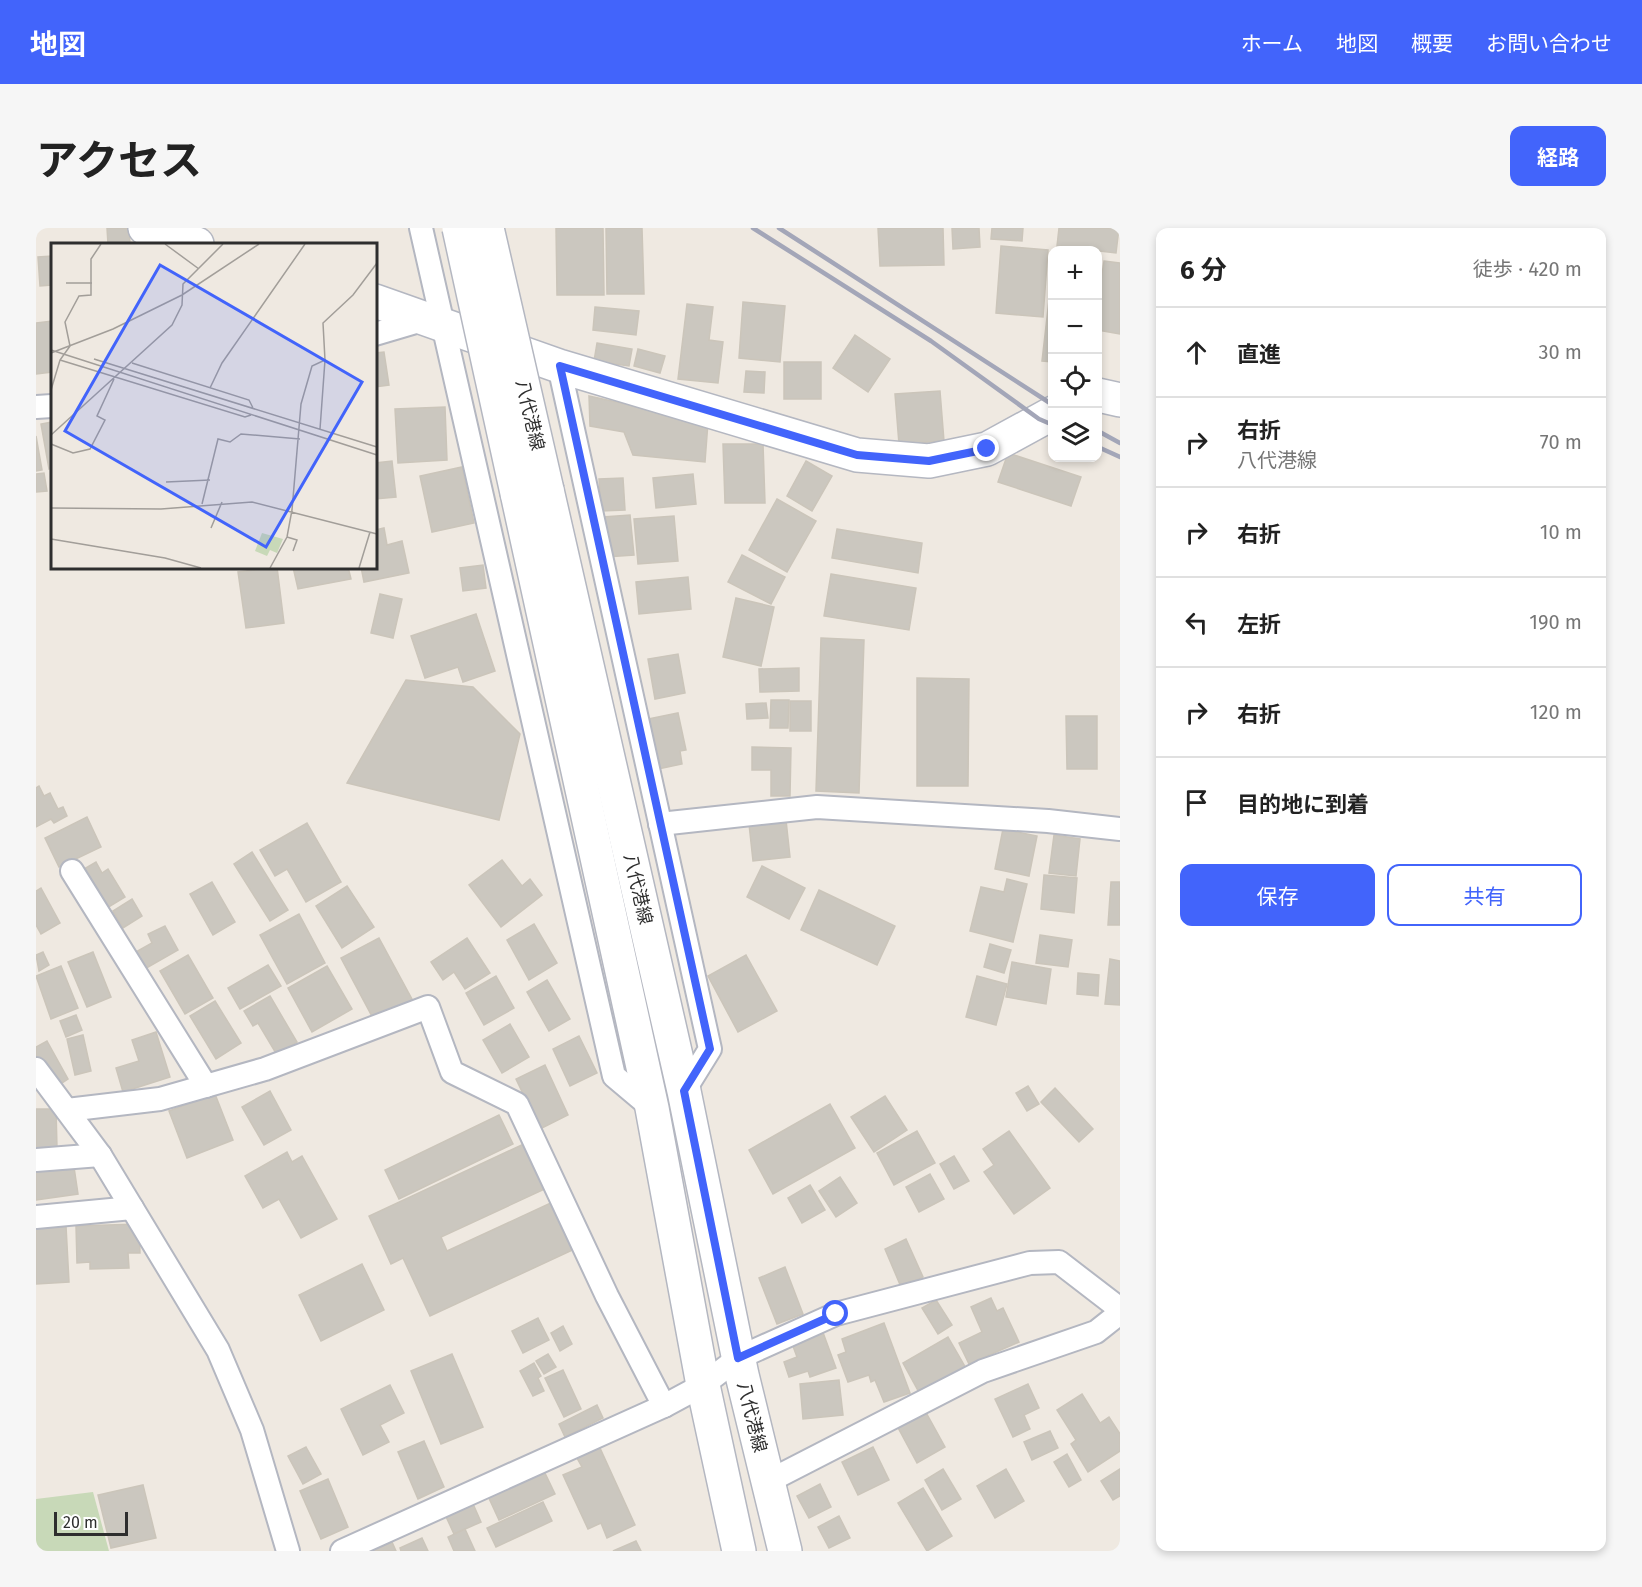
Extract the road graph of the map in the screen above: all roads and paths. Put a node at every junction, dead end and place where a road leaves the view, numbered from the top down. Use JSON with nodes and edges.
{"nodes":[{"id":1,"x":145,"y":228,"type":"edge"},
{"id":2,"x":421,"y":228,"type":"edge"},
{"id":3,"x":459,"y":228,"type":"edge"},
{"id":4,"x":487,"y":228,"type":"edge"},
{"id":5,"x":194,"y":243,"type":"edge"},
{"id":6,"x":376,"y":301,"type":"edge"},
{"id":7,"x":441,"y":322,"type":"junction"},
{"id":8,"x":376,"y":334,"type":"edge"},
{"id":9,"x":560,"y":366,"type":"junction"},
{"id":10,"x":1102,"y":396,"type":"edge"},
{"id":11,"x":1120,"y":400,"type":"edge"},
{"id":12,"x":51,"y":406,"type":"edge"},
{"id":13,"x":36,"y":407,"type":"edge"},
{"id":14,"x":1048,"y":416,"type":"edge"},
{"id":15,"x":532,"y":491,"type":"junction"},
{"id":16,"x":660,"y":824,"type":"junction"},
{"id":17,"x":1120,"y":828,"type":"edge"},
{"id":18,"x":72,"y":871,"type":"dead end"},
{"id":19,"x":36,"y":1069,"type":"edge"},
{"id":20,"x":206,"y":1086,"type":"junction"},
{"id":21,"x":684,"y":1091,"type":"junction"},
{"id":22,"x":652,"y":1108,"type":"junction"},
{"id":23,"x":67,"y":1110,"type":"junction"},
{"id":24,"x":100,"y":1155,"type":"junction"},
{"id":25,"x":36,"y":1160,"type":"edge"},
{"id":26,"x":132,"y":1208,"type":"junction"},
{"id":27,"x":36,"y":1217,"type":"edge"},
{"id":28,"x":1120,"y":1311,"type":"edge"},
{"id":29,"x":738,"y":1358,"type":"junction"},
{"id":30,"x":703,"y":1385,"type":"junction"},
{"id":31,"x":664,"y":1406,"type":"junction"},
{"id":32,"x":769,"y":1481,"type":"junction"},
{"id":33,"x":288,"y":1551,"type":"edge"},
{"id":34,"x":342,"y":1551,"type":"edge"},
{"id":35,"x":739,"y":1551,"type":"edge"},
{"id":36,"x":785,"y":1551,"type":"edge"}],
"edges":[{"from":1,"to":5,"type":"main road"},
{"from":2,"to":7,"type":"street"},
{"from":3,"to":15,"type":"main road","name":"八代港線","bridge":true},
{"from":4,"to":15,"type":"main road","name":"八代港線","bridge":true},
{"from":6,"to":7,"type":"main road"},
{"from":7,"to":8,"type":"street"},
{"from":7,"to":9,"type":"main road"},
{"from":7,"to":22,"type":"street"},
{"from":9,"to":14,"type":"main road"},
{"from":9,"to":16,"type":"street"},
{"from":10,"to":11,"type":"main road"},
{"from":12,"to":13,"type":"street"},
{"from":15,"to":21,"type":"main road","name":"八代港線"},
{"from":15,"to":22,"type":"main road","name":"八代港線"},
{"from":16,"to":17,"type":"street"},
{"from":16,"to":21,"type":"street"},
{"from":18,"to":20,"type":"street"},
{"from":19,"to":23,"type":"street"},
{"from":20,"to":23,"type":"street"},
{"from":20,"to":31,"type":"street"},
{"from":21,"to":29,"type":"main road","name":"八代港線"},
{"from":22,"to":30,"type":"main road","name":"八代港線"},
{"from":23,"to":24,"type":"street"},
{"from":24,"to":25,"type":"street"},
{"from":24,"to":26,"type":"street"},
{"from":26,"to":27,"type":"street"},
{"from":26,"to":33,"type":"street"},
{"from":28,"to":29,"type":"street"},
{"from":28,"to":32,"type":"street"},
{"from":29,"to":30,"type":"street"},
{"from":29,"to":32,"type":"main road","name":"八代港線"},
{"from":30,"to":31,"type":"street"},
{"from":30,"to":35,"type":"main road","name":"八代港線"},
{"from":31,"to":34,"type":"street"},
{"from":32,"to":36,"type":"main road","name":"八代港線"}]}
